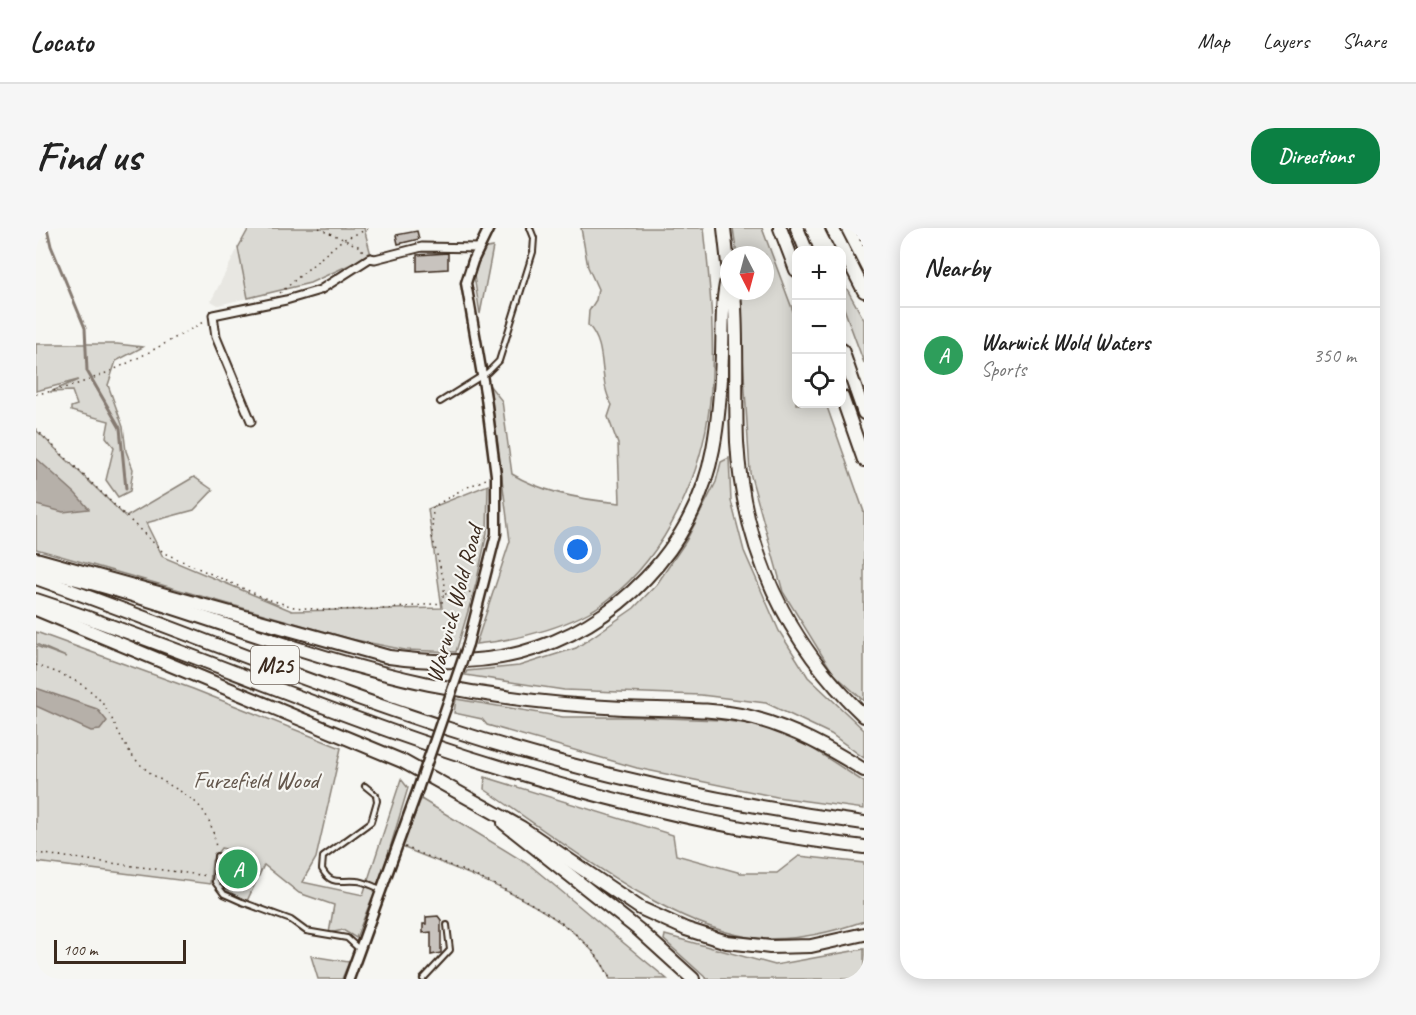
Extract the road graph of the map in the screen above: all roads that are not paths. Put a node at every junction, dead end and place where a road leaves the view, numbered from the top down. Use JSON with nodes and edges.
{"nodes":[{"id":1,"x":489,"y":228,"type":"edge"},
{"id":2,"x":530,"y":228,"type":"edge"},
{"id":3,"x":724,"y":228,"type":"edge"},
{"id":4,"x":780,"y":228,"type":"edge"},
{"id":5,"x":797,"y":228,"type":"edge"},
{"id":6,"x":832,"y":228,"type":"edge"},
{"id":7,"x":726,"y":246,"type":"edge"},
{"id":8,"x":804,"y":246,"type":"edge"},
{"id":9,"x":479,"y":248,"type":"junction"},
{"id":10,"x":792,"y":260,"type":"edge"},
{"id":11,"x":864,"y":291,"type":"edge"},
{"id":12,"x":723,"y":300,"type":"edge"},
{"id":13,"x":734,"y":300,"type":"edge"},
{"id":14,"x":843,"y":354,"type":"edge"},
{"id":15,"x":481,"y":374,"type":"junction"},
{"id":16,"x":440,"y":402,"type":"dead end"},
{"id":17,"x":846,"y":408,"type":"edge"},
{"id":18,"x":864,"y":413,"type":"edge"},
{"id":19,"x":251,"y":421,"type":"dead end"},
{"id":20,"x":864,"y":460,"type":"edge"},
{"id":21,"x":36,"y":559,"type":"edge"},
{"id":22,"x":36,"y":570,"type":"edge"},
{"id":23,"x":36,"y":578,"type":"edge"},
{"id":24,"x":36,"y":600,"type":"edge"},
{"id":25,"x":36,"y":609,"type":"edge"},
{"id":26,"x":864,"y":716,"type":"edge"},
{"id":27,"x":864,"y":770,"type":"edge"},
{"id":28,"x":365,"y":786,"type":"dead end"},
{"id":29,"x":486,"y":808,"type":"junction"},
{"id":30,"x":864,"y":823,"type":"edge"},
{"id":31,"x":864,"y":847,"type":"edge"},
{"id":32,"x":217,"y":856,"type":"road end"},
{"id":33,"x":381,"y":889,"type":"junction"},
{"id":34,"x":447,"y":925,"type":"dead end"},
{"id":35,"x":864,"y":934,"type":"edge"},
{"id":36,"x":360,"y":950,"type":"junction"},
{"id":37,"x":349,"y":979,"type":"edge"},
{"id":38,"x":423,"y":979,"type":"edge"},
{"id":39,"x":693,"y":979,"type":"edge"}],
"edges":[{"from":1,"to":9,"type":"street","name":"Warwick Wold Road"},
{"from":2,"to":15,"type":"lane"},
{"from":3,"to":7,"type":"highway"},
{"from":4,"to":10,"type":"highway"},
{"from":5,"to":8,"type":"highway"},
{"from":6,"to":11,"type":"highway"},
{"from":9,"to":15,"type":"street","name":"Warwick Wold Road"},
{"from":9,"to":19,"type":"street"},
{"from":12,"to":21,"type":"highway"},
{"from":13,"to":26,"type":"highway"},
{"from":14,"to":18,"type":"highway"},
{"from":15,"to":16,"type":"lane"},
{"from":15,"to":33,"type":"street","name":"Warwick Wold Road","bridge":true},
{"from":17,"to":20,"type":"highway"},
{"from":22,"to":27,"type":"highway"},
{"from":23,"to":30,"type":"highway","number":"M25"},
{"from":24,"to":31,"type":"highway","number":"M25"},
{"from":25,"to":29,"type":"highway"},
{"from":28,"to":33,"type":"lane"},
{"from":29,"to":35,"type":"highway"},
{"from":29,"to":39,"type":"highway"},
{"from":32,"to":36,"type":"lane"},
{"from":33,"to":36,"type":"street","name":"Warwick Wold Road"},
{"from":34,"to":38,"type":"lane"},
{"from":36,"to":37,"type":"street","name":"Warwick Wold Road"}]}
